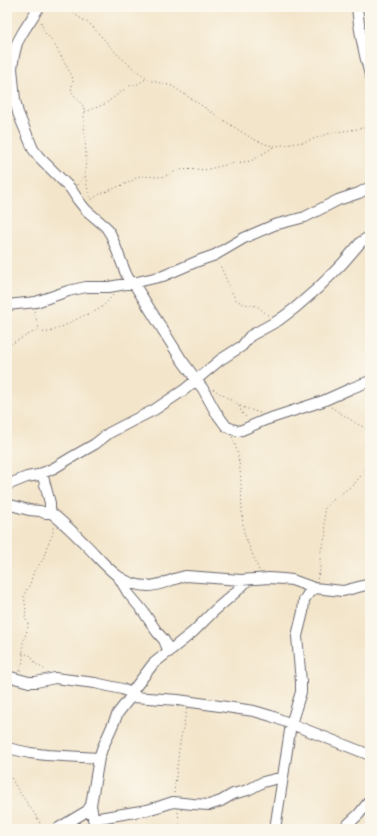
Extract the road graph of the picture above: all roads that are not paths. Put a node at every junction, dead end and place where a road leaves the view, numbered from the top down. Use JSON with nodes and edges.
{"nodes":[{"id":1,"x":39,"y":7,"type":"edge"},
{"id":2,"x":357,"y":7,"type":"edge"},
{"id":3,"x":370,"y":75,"type":"edge"},
{"id":4,"x":370,"y":187,"type":"edge"},
{"id":5,"x":370,"y":236,"type":"edge"},
{"id":6,"x":132,"y":282,"type":"junction"},
{"id":7,"x":7,"y":305,"type":"edge"},
{"id":8,"x":370,"y":381,"type":"edge"},
{"id":9,"x":198,"y":382,"type":"junction"},
{"id":10,"x":42,"y":474,"type":"junction"},
{"id":11,"x":7,"y":485,"type":"edge"},
{"id":12,"x":7,"y":504,"type":"edge"},
{"id":13,"x":51,"y":513,"type":"junction"},
{"id":14,"x":118,"y":576,"type":"junction"},
{"id":15,"x":248,"y":580,"type":"junction"},
{"id":16,"x":370,"y":584,"type":"edge"},
{"id":17,"x":314,"y":588,"type":"junction"},
{"id":18,"x":169,"y":652,"type":"junction"},
{"id":19,"x":7,"y":676,"type":"edge"},
{"id":20,"x":134,"y":695,"type":"junction"},
{"id":21,"x":291,"y":724,"type":"junction"},
{"id":22,"x":7,"y":748,"type":"edge"},
{"id":23,"x":370,"y":755,"type":"edge"},
{"id":24,"x":99,"y":758,"type":"junction"},
{"id":25,"x":283,"y":777,"type":"junction"},
{"id":26,"x":370,"y":800,"type":"edge"},
{"id":27,"x":91,"y":805,"type":"junction"},
{"id":28,"x":94,"y":824,"type":"edge"},
{"id":29,"x":57,"y":829,"type":"edge"},
{"id":30,"x":275,"y":829,"type":"edge"},
{"id":31,"x":343,"y":829,"type":"edge"}],
"edges":[{"from":1,"to":6,"type":"street"},
{"from":2,"to":3,"type":"street"},
{"from":4,"to":6,"type":"street"},
{"from":5,"to":9,"type":"street"},
{"from":6,"to":7,"type":"street"},
{"from":6,"to":9,"type":"street"},
{"from":8,"to":9,"type":"street"},
{"from":9,"to":10,"type":"street"},
{"from":10,"to":11,"type":"street"},
{"from":10,"to":13,"type":"street"},
{"from":12,"to":13,"type":"street"},
{"from":13,"to":14,"type":"street"},
{"from":14,"to":15,"type":"street"},
{"from":14,"to":18,"type":"street"},
{"from":15,"to":17,"type":"street"},
{"from":15,"to":18,"type":"street"},
{"from":16,"to":17,"type":"street"},
{"from":17,"to":21,"type":"street"},
{"from":18,"to":20,"type":"street"},
{"from":19,"to":20,"type":"street"},
{"from":20,"to":21,"type":"street"},
{"from":20,"to":24,"type":"street"},
{"from":21,"to":23,"type":"street"},
{"from":21,"to":25,"type":"street"},
{"from":22,"to":24,"type":"street"},
{"from":24,"to":27,"type":"street"},
{"from":25,"to":28,"type":"street"},
{"from":25,"to":30,"type":"street"},
{"from":26,"to":31,"type":"street"},
{"from":27,"to":28,"type":"street"},
{"from":27,"to":29,"type":"street"}]}
